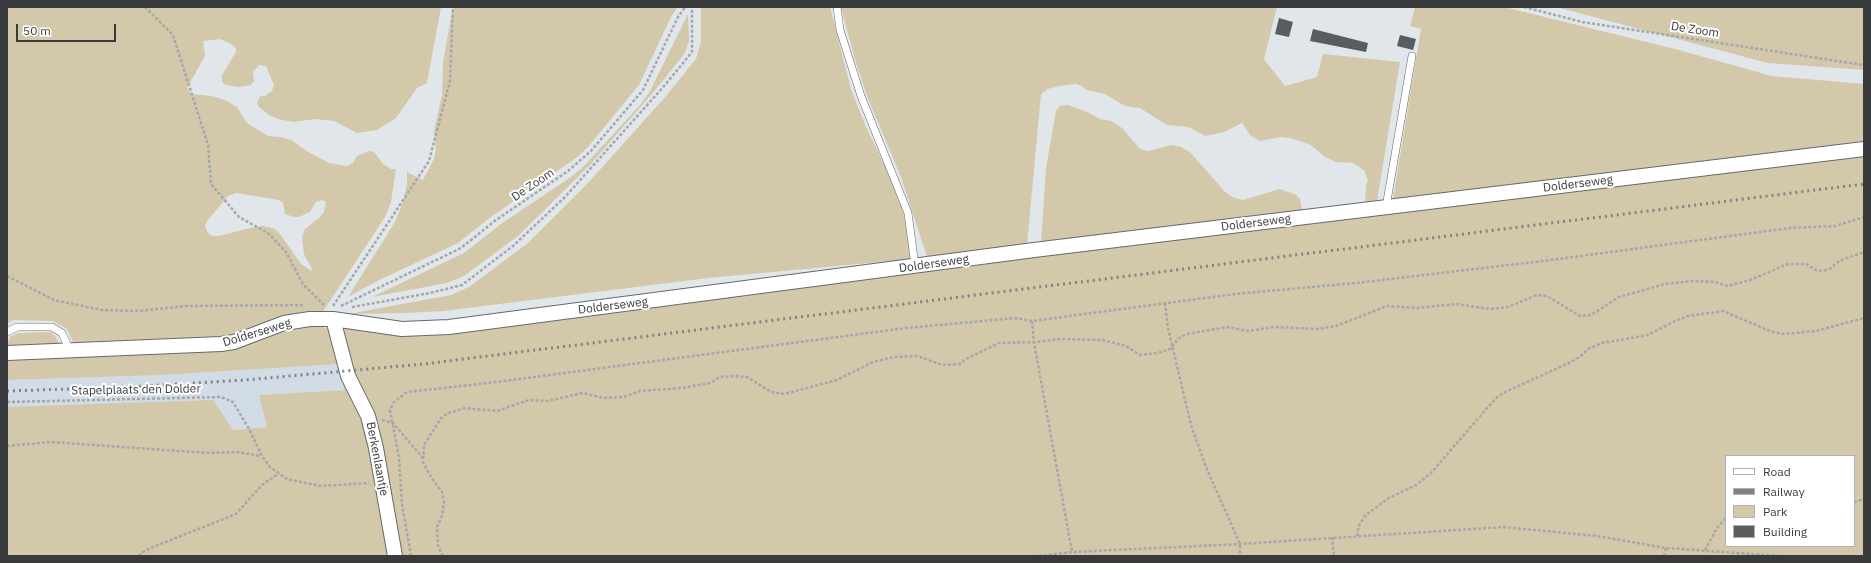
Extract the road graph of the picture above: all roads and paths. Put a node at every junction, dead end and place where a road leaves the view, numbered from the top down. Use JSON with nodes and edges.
{"nodes":[{"id":1,"x":145,"y":7,"type":"edge"},
{"id":2,"x":453,"y":7,"type":"edge"},
{"id":3,"x":685,"y":7,"type":"edge"},
{"id":4,"x":692,"y":7,"type":"edge"},
{"id":5,"x":837,"y":7,"type":"edge"},
{"id":6,"x":1524,"y":7,"type":"edge"},
{"id":7,"x":1412,"y":56,"type":"dead end"},
{"id":8,"x":1864,"y":65,"type":"edge"},
{"id":9,"x":1864,"y":149,"type":"edge"},
{"id":10,"x":1386,"y":207,"type":"junction"},
{"id":11,"x":1864,"y":217,"type":"edge"},
{"id":12,"x":1864,"y":252,"type":"edge"},
{"id":13,"x":915,"y":266,"type":"junction"},
{"id":14,"x":7,"y":276,"type":"edge"},
{"id":15,"x":1165,"y":303,"type":"junction"},
{"id":16,"x":308,"y":305,"type":"dead end"},
{"id":17,"x":331,"y":315,"type":"junction"},
{"id":18,"x":1864,"y":318,"type":"edge"},
{"id":19,"x":1032,"y":321,"type":"junction"},
{"id":20,"x":7,"y":332,"type":"edge"},
{"id":21,"x":1034,"y":342,"type":"junction"},
{"id":22,"x":1173,"y":345,"type":"junction"},
{"id":23,"x":70,"y":351,"type":"junction"},
{"id":24,"x":7,"y":353,"type":"edge"},
{"id":25,"x":7,"y":402,"type":"edge"},
{"id":26,"x":393,"y":423,"type":"junction"},
{"id":27,"x":7,"y":446,"type":"edge"},
{"id":28,"x":262,"y":456,"type":"junction"},
{"id":29,"x":423,"y":458,"type":"junction"},
{"id":30,"x":279,"y":473,"type":"junction"},
{"id":31,"x":382,"y":482,"type":"junction"},
{"id":32,"x":1725,"y":519,"type":"edge"},
{"id":33,"x":1357,"y":536,"type":"junction"},
{"id":34,"x":1332,"y":537,"type":"junction"},
{"id":35,"x":1240,"y":544,"type":"junction"},
{"id":36,"x":1666,"y":548,"type":"junction"},
{"id":37,"x":1704,"y":550,"type":"junction"},
{"id":38,"x":1072,"y":552,"type":"junction"},
{"id":39,"x":139,"y":556,"type":"edge"},
{"id":40,"x":395,"y":556,"type":"edge"},
{"id":41,"x":411,"y":556,"type":"edge"},
{"id":42,"x":443,"y":556,"type":"edge"},
{"id":43,"x":1039,"y":556,"type":"edge"},
{"id":44,"x":1240,"y":556,"type":"edge"},
{"id":45,"x":1334,"y":556,"type":"edge"},
{"id":46,"x":1664,"y":556,"type":"edge"},
{"id":47,"x":1780,"y":556,"type":"edge"}],
"edges":[{"from":1,"to":17,"type":"path"},
{"from":2,"to":17,"type":"path"},
{"from":3,"to":17,"type":"path","name":"De Zoom"},
{"from":4,"to":17,"type":"path"},
{"from":5,"to":13,"type":"lane"},
{"from":6,"to":8,"type":"path","name":"De Zoom"},
{"from":7,"to":10,"type":"lane"},
{"from":9,"to":10,"type":"street","name":"Dolderseweg"},
{"from":10,"to":13,"type":"street","name":"Dolderseweg"},
{"from":11,"to":15,"type":"path"},
{"from":12,"to":22,"type":"path"},
{"from":13,"to":17,"type":"street","name":"Dolderseweg"},
{"from":14,"to":16,"type":"path"},
{"from":15,"to":19,"type":"path"},
{"from":15,"to":22,"type":"path"},
{"from":17,"to":23,"type":"street","name":"Dolderseweg"},
{"from":17,"to":31,"type":"street","name":"Berkenlaantje"},
{"from":18,"to":33,"type":"path"},
{"from":19,"to":21,"type":"path"},
{"from":19,"to":26,"type":"path"},
{"from":20,"to":23,"type":"lane"},
{"from":21,"to":22,"type":"path"},
{"from":21,"to":29,"type":"path"},
{"from":21,"to":38,"type":"path"},
{"from":22,"to":35,"type":"path"},
{"from":23,"to":24,"type":"street","name":"Dolderseweg"},
{"from":25,"to":28,"type":"path","name":"Stapelplaats den Dolder"},
{"from":26,"to":29,"type":"path"},
{"from":26,"to":41,"type":"path"},
{"from":27,"to":28,"type":"path"},
{"from":28,"to":30,"type":"path","name":"Stapelplaats den Dolder"},
{"from":29,"to":42,"type":"path"},
{"from":30,"to":31,"type":"path","name":"Stapelplaats den Dolder"},
{"from":30,"to":39,"type":"path"},
{"from":31,"to":40,"type":"street","name":"Berkenlaantje"},
{"from":32,"to":37,"type":"path"},
{"from":33,"to":34,"type":"path"},
{"from":33,"to":36,"type":"path"},
{"from":34,"to":35,"type":"path"},
{"from":34,"to":45,"type":"path"},
{"from":35,"to":38,"type":"path"},
{"from":35,"to":44,"type":"path"},
{"from":36,"to":37,"type":"path"},
{"from":36,"to":46,"type":"path"},
{"from":37,"to":47,"type":"path"},
{"from":38,"to":43,"type":"path"}]}
